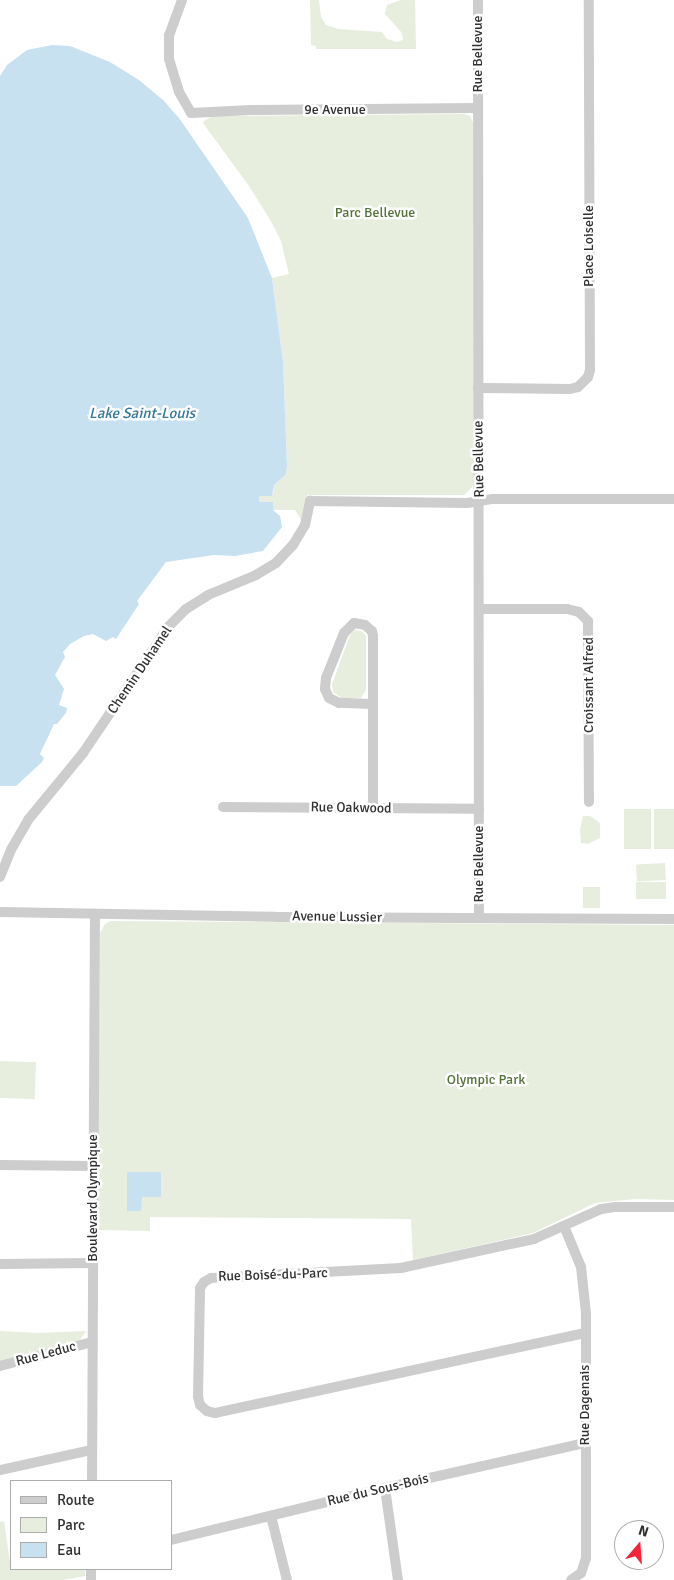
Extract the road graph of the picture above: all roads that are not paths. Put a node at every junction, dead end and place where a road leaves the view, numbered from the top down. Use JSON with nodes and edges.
{"nodes":[{"id":1,"x":182,"y":0,"type":"edge"},
{"id":2,"x":478,"y":0,"type":"edge"},
{"id":3,"x":589,"y":0,"type":"edge"},
{"id":4,"x":478,"y":108,"type":"junction"},
{"id":5,"x":478,"y":388,"type":"junction"},
{"id":6,"x":674,"y":499,"type":"edge"},
{"id":7,"x":480,"y":501,"type":"junction"},
{"id":8,"x":480,"y":609,"type":"junction"},
{"id":9,"x":372,"y":704,"type":"junction"},
{"id":10,"x":589,"y":802,"type":"dead end"},
{"id":11,"x":223,"y":807,"type":"dead end"},
{"id":12,"x":373,"y":808,"type":"junction"},
{"id":13,"x":479,"y":809,"type":"junction"},
{"id":14,"x":3,"y":861,"type":"edge"},
{"id":15,"x":0,"y":877,"type":"edge"},
{"id":16,"x":0,"y":912,"type":"edge"},
{"id":17,"x":95,"y":914,"type":"junction"},
{"id":18,"x":479,"y":918,"type":"junction"},
{"id":19,"x":674,"y":919,"type":"edge"},
{"id":20,"x":0,"y":1165,"type":"edge"},
{"id":21,"x":94,"y":1166,"type":"junction"},
{"id":22,"x":674,"y":1207,"type":"edge"},
{"id":23,"x":564,"y":1226,"type":"junction"},
{"id":24,"x":93,"y":1263,"type":"junction"},
{"id":25,"x":0,"y":1264,"type":"edge"},
{"id":26,"x":585,"y":1333,"type":"junction"},
{"id":27,"x":92,"y":1342,"type":"junction"},
{"id":28,"x":0,"y":1366,"type":"edge"},
{"id":29,"x":586,"y":1443,"type":"junction"},
{"id":30,"x":92,"y":1450,"type":"junction"},
{"id":31,"x":0,"y":1470,"type":"edge"},
{"id":32,"x":92,"y":1480,"type":"edge"},
{"id":33,"x":385,"y":1488,"type":"junction"},
{"id":34,"x":271,"y":1516,"type":"junction"},
{"id":35,"x":172,"y":1540,"type":"edge"},
{"id":36,"x":287,"y":1580,"type":"edge"},
{"id":37,"x":398,"y":1580,"type":"edge"},
{"id":38,"x":571,"y":1580,"type":"edge"}],
"edges":[{"from":1,"to":4,"type":"street","name":"9e Avenue"},
{"from":2,"to":4,"type":"street","name":"Rue Bellevue"},
{"from":3,"to":5,"type":"street","name":"Place Loiselle"},
{"from":4,"to":5,"type":"street","name":"Rue Bellevue"},
{"from":5,"to":7,"type":"street","name":"Rue Bellevue"},
{"from":6,"to":7,"type":"street"},
{"from":7,"to":8,"type":"street","name":"Rue Bellevue"},
{"from":7,"to":14,"type":"street","name":"Chemin Duhamel"},
{"from":8,"to":10,"type":"street","name":"Croissant Alfred"},
{"from":8,"to":13,"type":"street","name":"Rue Bellevue"},
{"from":9,"to":9,"type":"street"},
{"from":9,"to":12,"type":"street"},
{"from":11,"to":12,"type":"street","name":"Rue Oakwood"},
{"from":12,"to":13,"type":"street","name":"Rue Oakwood"},
{"from":13,"to":18,"type":"street","name":"Rue Bellevue"},
{"from":14,"to":15,"type":"street","name":"Chemin Duhamel"},
{"from":16,"to":17,"type":"street","name":"Avenue Lussier"},
{"from":17,"to":18,"type":"street","name":"Avenue Lussier"},
{"from":17,"to":21,"type":"street","name":"Boulevard Olympique"},
{"from":18,"to":19,"type":"street","name":"Avenue Lussier"},
{"from":20,"to":21,"type":"street"},
{"from":21,"to":24,"type":"street","name":"Boulevard Olympique"},
{"from":22,"to":23,"type":"street","name":"Rue Boisé-du-Parc"},
{"from":23,"to":26,"type":"street","name":"Rue Dagenais"},
{"from":23,"to":26,"type":"street","name":"Rue Boisé-du-Parc"},
{"from":24,"to":25,"type":"street"},
{"from":24,"to":27,"type":"street","name":"Boulevard Olympique"},
{"from":26,"to":29,"type":"street","name":"Rue Dagenais"},
{"from":27,"to":28,"type":"street","name":"Rue Leduc"},
{"from":27,"to":30,"type":"street","name":"Boulevard Olympique"},
{"from":29,"to":33,"type":"street","name":"Rue du Sous-Bois"},
{"from":29,"to":38,"type":"street","name":"Rue Dagenais"},
{"from":30,"to":31,"type":"street"},
{"from":30,"to":32,"type":"street","name":"Boulevard Olympique"},
{"from":33,"to":34,"type":"street","name":"Rue du Sous-Bois"},
{"from":33,"to":37,"type":"street"},
{"from":34,"to":35,"type":"street","name":"Rue du Sous-Bois"},
{"from":34,"to":36,"type":"street"}]}
